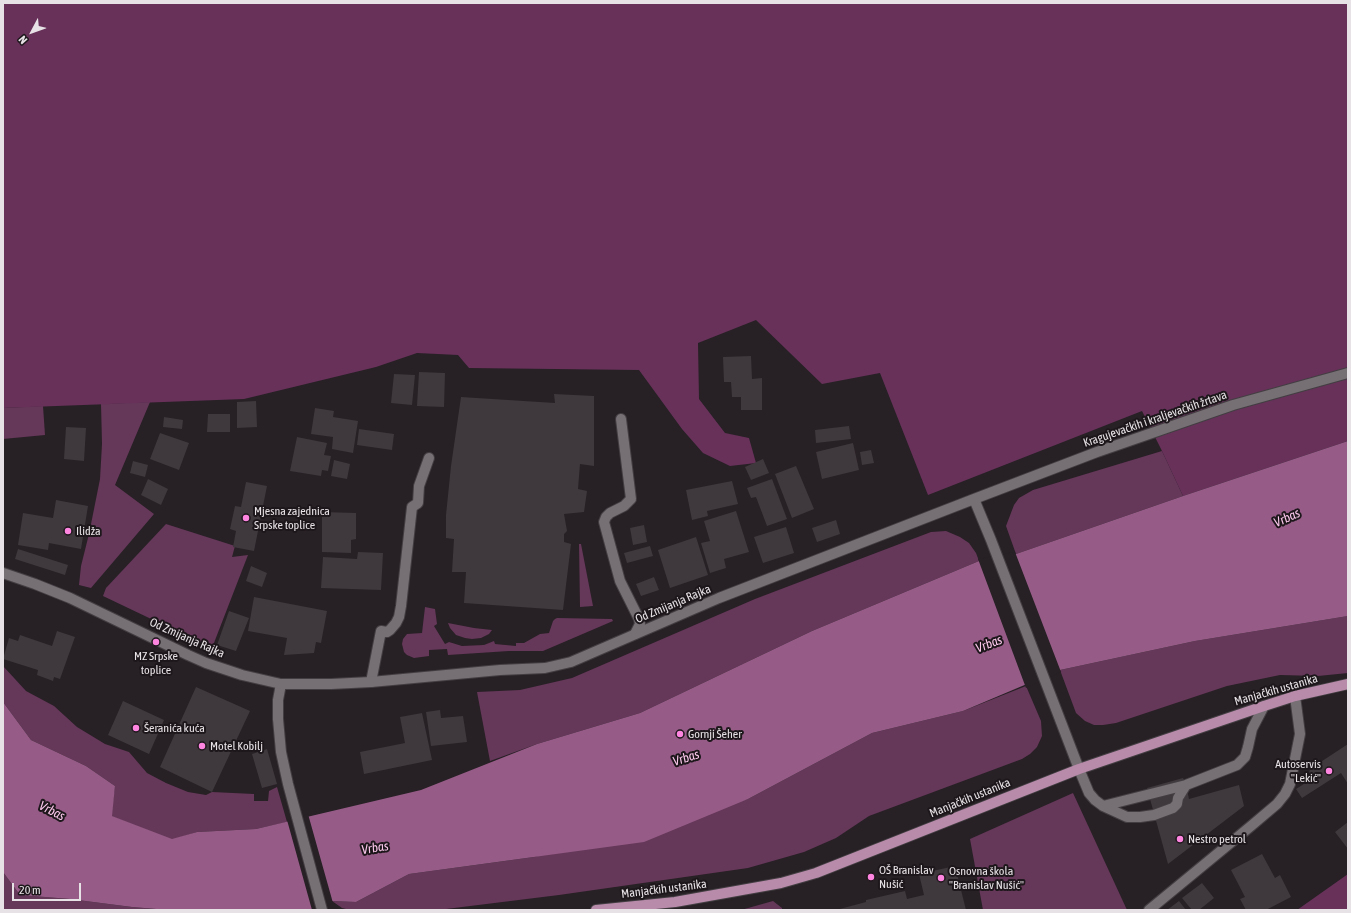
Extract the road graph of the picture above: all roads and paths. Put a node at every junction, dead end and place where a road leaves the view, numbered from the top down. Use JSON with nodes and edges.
{"nodes":[{"id":1,"x":1348,"y":373,"type":"edge"},
{"id":2,"x":621,"y":418,"type":"dead end"},
{"id":3,"x":429,"y":458,"type":"dead end"},
{"id":4,"x":974,"y":499,"type":"junction"},
{"id":5,"x":3,"y":573,"type":"edge"},
{"id":6,"x":635,"y":634,"type":"junction"},
{"id":7,"x":371,"y":682,"type":"junction"},
{"id":8,"x":281,"y":684,"type":"junction"},
{"id":9,"x":1348,"y":684,"type":"edge"},
{"id":10,"x":1295,"y":696,"type":"junction"},
{"id":11,"x":1264,"y":706,"type":"junction"},
{"id":12,"x":1079,"y":769,"type":"junction"},
{"id":13,"x":1186,"y":785,"type":"junction"},
{"id":14,"x":1103,"y":806,"type":"junction"},
{"id":15,"x":322,"y":910,"type":"edge"},
{"id":16,"x":596,"y":910,"type":"edge"},
{"id":17,"x":1149,"y":910,"type":"edge"}],
"edges":[{"from":1,"to":4,"type":"street","name":"Kragujevačkih i kraljevačkih žrtava"},
{"from":2,"to":6,"type":"street"},
{"from":3,"to":7,"type":"street"},
{"from":4,"to":6,"type":"street","name":"Od Zmijanja Rajka"},
{"from":4,"to":12,"type":"street"},
{"from":5,"to":8,"type":"street","name":"Od Zmijanja Rajka"},
{"from":6,"to":7,"type":"street","name":"Od Zmijanja Rajka"},
{"from":7,"to":8,"type":"street","name":"Od Zmijanja Rajka"},
{"from":8,"to":15,"type":"street"},
{"from":9,"to":10,"type":"main road","name":"Manjačkih ustanika"},
{"from":10,"to":11,"type":"main road","name":"Manjačkih ustanika"},
{"from":10,"to":17,"type":"street"},
{"from":11,"to":12,"type":"main road","name":"Manjačkih ustanika"},
{"from":11,"to":13,"type":"street"},
{"from":12,"to":14,"type":"street"},
{"from":12,"to":16,"type":"main road","name":"Manjačkih ustanika"},
{"from":13,"to":14,"type":"street"},
{"from":13,"to":14,"type":"street"}]}
